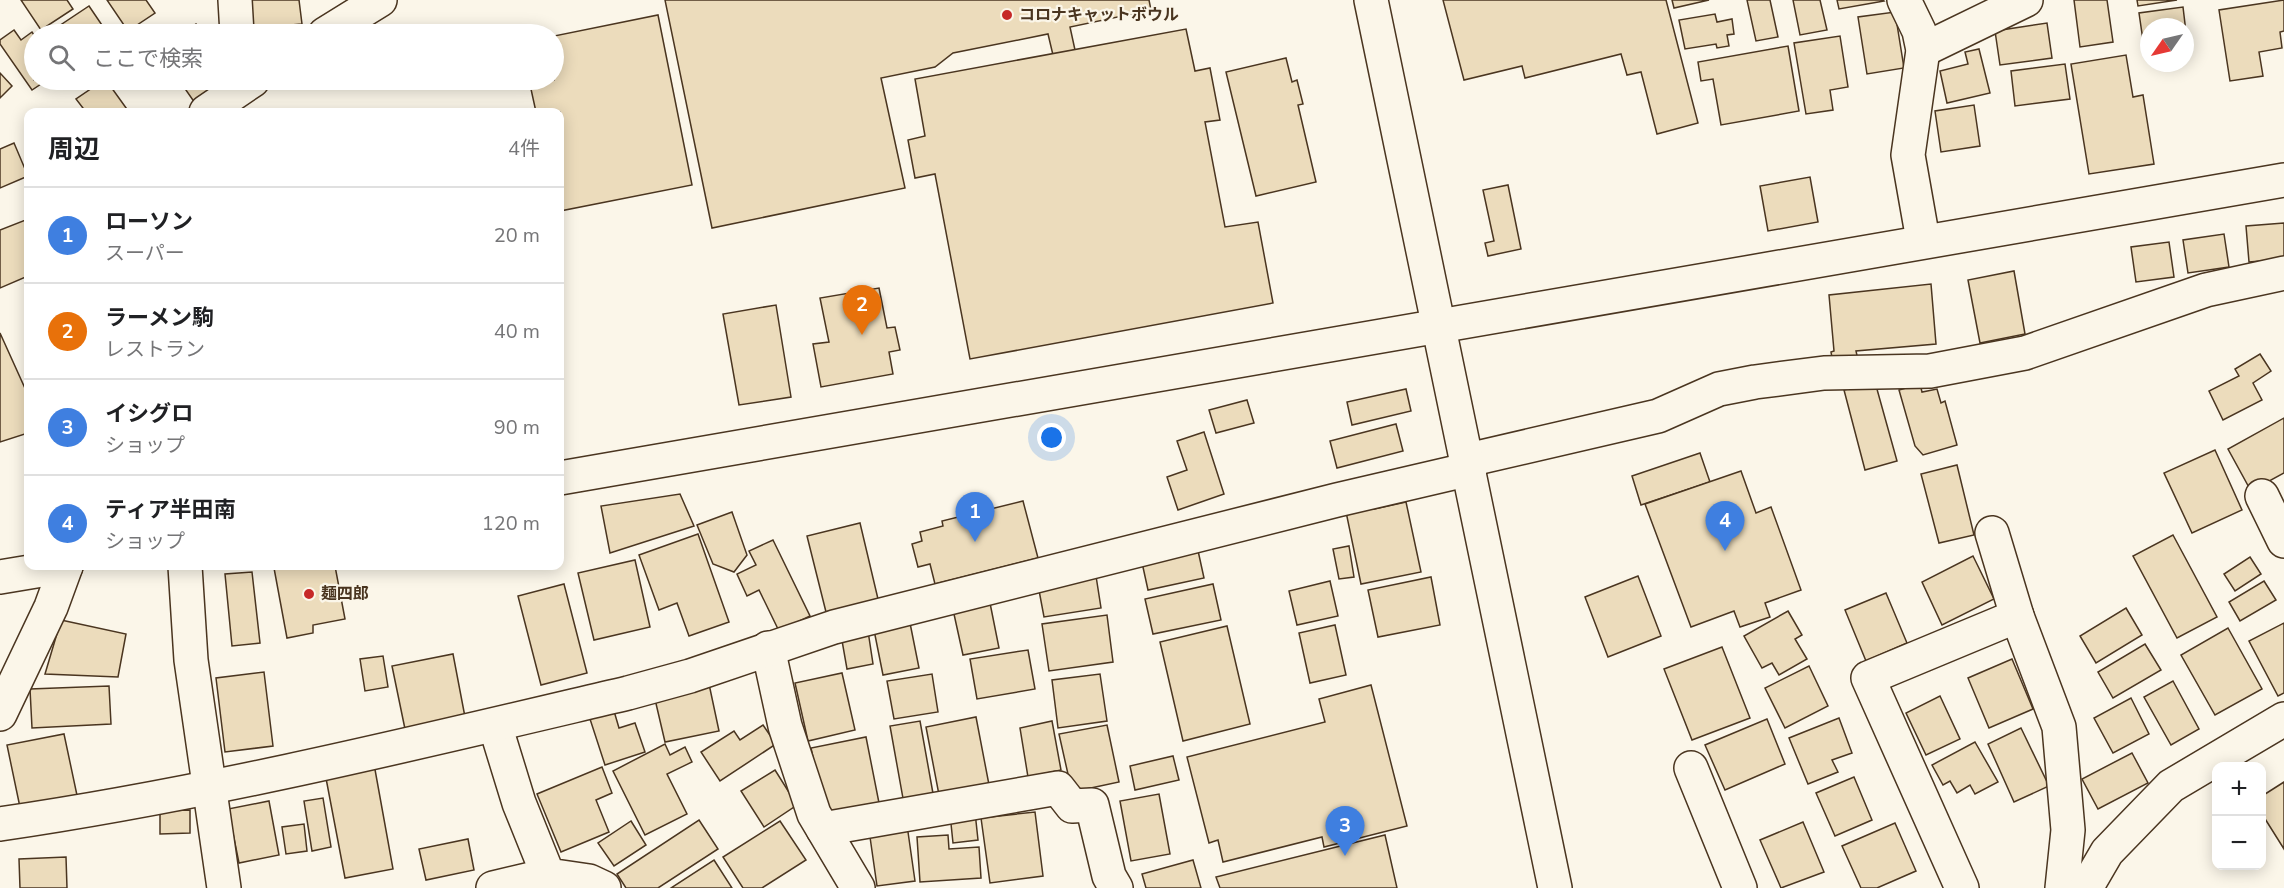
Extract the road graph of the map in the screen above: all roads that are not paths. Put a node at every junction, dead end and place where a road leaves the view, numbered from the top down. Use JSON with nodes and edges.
{"nodes":[{"id":1,"x":235,"y":0,"type":"edge"},
{"id":2,"x":380,"y":0,"type":"edge"},
{"id":3,"x":1371,"y":0,"type":"edge"},
{"id":4,"x":1904,"y":0,"type":"edge"},
{"id":5,"x":2026,"y":0,"type":"edge"},
{"id":6,"x":236,"y":24,"type":"edge"},
{"id":7,"x":341,"y":24,"type":"edge"},
{"id":8,"x":1923,"y":50,"type":"junction"},
{"id":9,"x":235,"y":90,"type":"edge"},
{"id":10,"x":211,"y":108,"type":"edge"},
{"id":11,"x":2284,"y":180,"type":"edge"},
{"id":12,"x":1923,"y":240,"type":"junction"},
{"id":13,"x":2284,"y":273,"type":"edge"},
{"id":14,"x":1439,"y":324,"type":"junction"},
{"id":15,"x":1469,"y":464,"type":"junction"},
{"id":16,"x":564,"y":477,"type":"edge"},
{"id":17,"x":2262,"y":496,"type":"dead end"},
{"id":18,"x":1992,"y":533,"type":"dead end"},
{"id":19,"x":2284,"y":541,"type":"edge"},
{"id":20,"x":42,"y":570,"type":"edge"},
{"id":21,"x":65,"y":570,"type":"edge"},
{"id":22,"x":185,"y":570,"type":"edge"},
{"id":23,"x":0,"y":577,"type":"edge"},
{"id":24,"x":2017,"y":616,"type":"junction"},
{"id":25,"x":768,"y":648,"type":"junction"},
{"id":26,"x":0,"y":714,"type":"edge"},
{"id":27,"x":2284,"y":719,"type":"edge"},
{"id":28,"x":495,"y":724,"type":"junction"},
{"id":29,"x":1691,"y":768,"type":"dead end"},
{"id":30,"x":210,"y":788,"type":"junction"},
{"id":31,"x":0,"y":824,"type":"edge"},
{"id":32,"x":823,"y":829,"type":"junction"},
{"id":33,"x":548,"y":875,"type":"junction"},
{"id":34,"x":224,"y":888,"type":"edge"},
{"id":35,"x":493,"y":888,"type":"edge"},
{"id":36,"x":604,"y":888,"type":"edge"},
{"id":37,"x":858,"y":888,"type":"edge"},
{"id":38,"x":1116,"y":888,"type":"edge"},
{"id":39,"x":1555,"y":888,"type":"edge"},
{"id":40,"x":1740,"y":888,"type":"edge"},
{"id":41,"x":1962,"y":888,"type":"edge"},
{"id":42,"x":2062,"y":888,"type":"edge"},
{"id":43,"x":2086,"y":888,"type":"edge"}],
"edges":[{"from":1,"to":6,"type":"street"},
{"from":2,"to":7,"type":"street"},
{"from":3,"to":14,"type":"street"},
{"from":4,"to":8,"type":"street"},
{"from":5,"to":8,"type":"street"},
{"from":8,"to":12,"type":"street"},
{"from":9,"to":10,"type":"street"},
{"from":11,"to":12,"type":"street"},
{"from":12,"to":14,"type":"street"},
{"from":13,"to":15,"type":"street"},
{"from":14,"to":15,"type":"street"},
{"from":14,"to":16,"type":"street"},
{"from":15,"to":25,"type":"street"},
{"from":15,"to":39,"type":"street"},
{"from":17,"to":19,"type":"street"},
{"from":18,"to":24,"type":"street"},
{"from":20,"to":23,"type":"street"},
{"from":21,"to":26,"type":"street"},
{"from":22,"to":30,"type":"street"},
{"from":24,"to":41,"type":"street"},
{"from":24,"to":42,"type":"street"},
{"from":25,"to":28,"type":"street"},
{"from":25,"to":32,"type":"street"},
{"from":27,"to":43,"type":"street"},
{"from":28,"to":30,"type":"street"},
{"from":28,"to":33,"type":"street"},
{"from":29,"to":40,"type":"street"},
{"from":30,"to":31,"type":"street"},
{"from":30,"to":34,"type":"street"},
{"from":32,"to":37,"type":"street"},
{"from":32,"to":38,"type":"street"},
{"from":33,"to":35,"type":"street"},
{"from":33,"to":36,"type":"street"}]}
